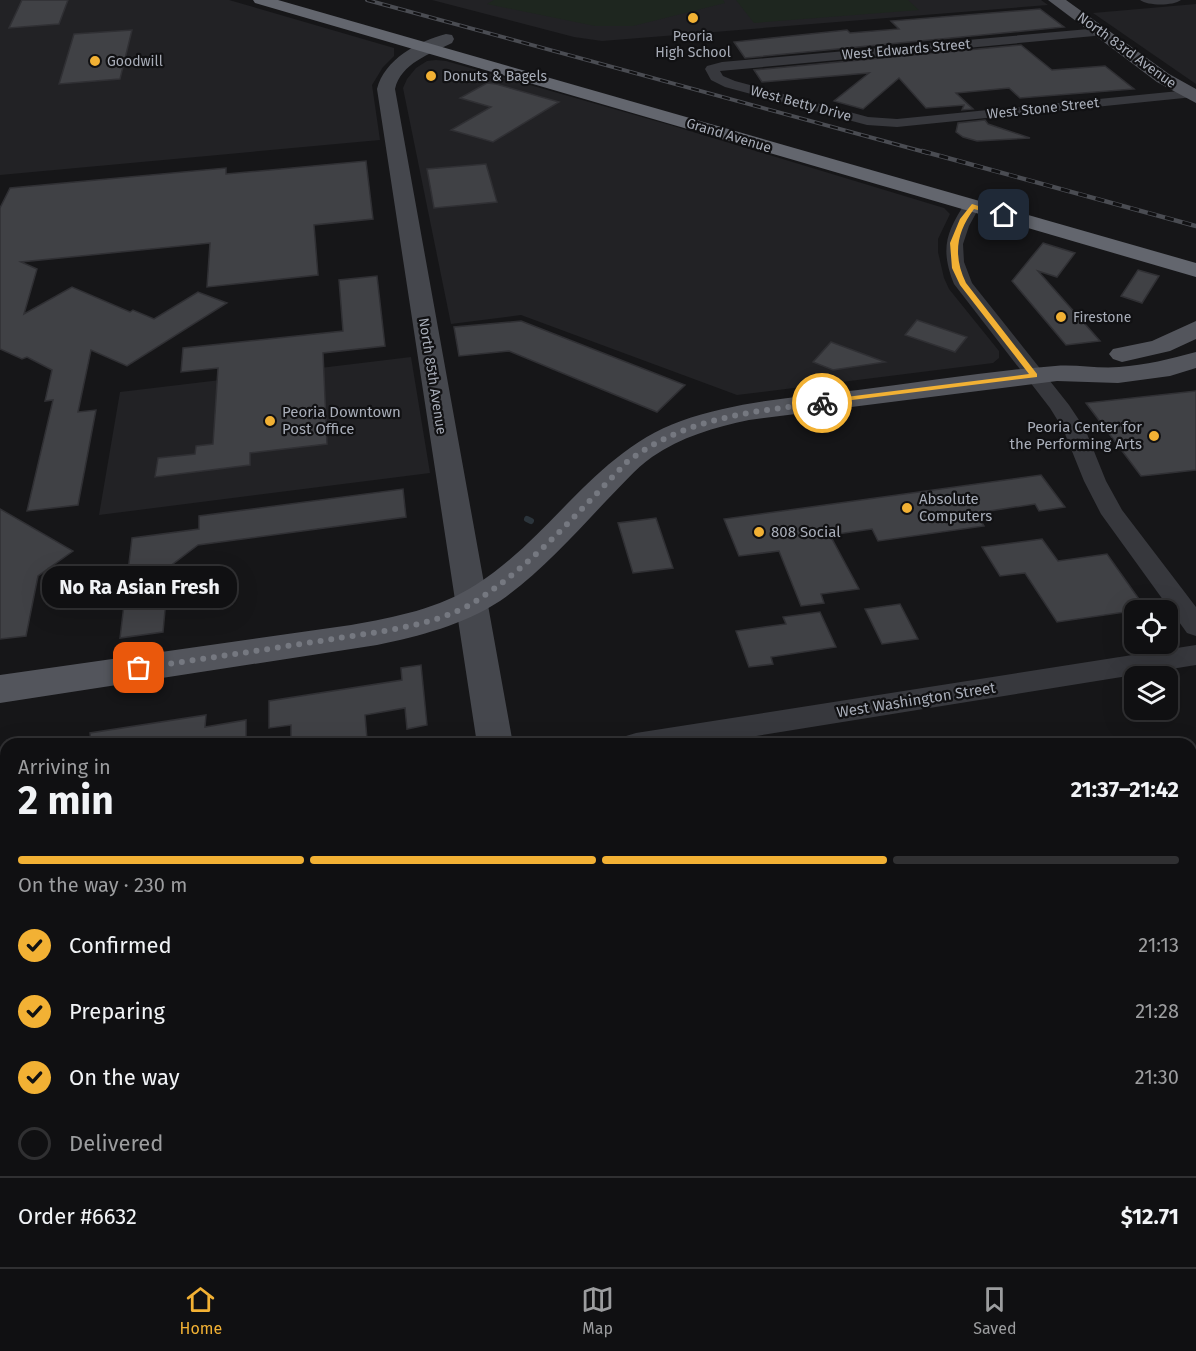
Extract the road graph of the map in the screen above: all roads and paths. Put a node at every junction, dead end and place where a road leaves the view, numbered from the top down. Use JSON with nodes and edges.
{"nodes":[{"id":1,"x":261,"y":0,"type":"edge"},
{"id":2,"x":304,"y":0,"type":"edge"},
{"id":3,"x":1058,"y":0,"type":"edge"},
{"id":4,"x":1175,"y":0,"type":"edge"},
{"id":5,"x":1147,"y":1,"type":"edge"},
{"id":6,"x":1100,"y":32,"type":"junction"},
{"id":7,"x":438,"y":44,"type":"junction"},
{"id":8,"x":712,"y":69,"type":"joint"},
{"id":9,"x":1193,"y":96,"type":"edge"},
{"id":10,"x":897,"y":123,"type":"joint"},
{"id":11,"x":795,"y":147,"type":"junction"},
{"id":12,"x":972,"y":206,"type":"junction"},
{"id":13,"x":1196,"y":255,"type":"edge"},
{"id":14,"x":1196,"y":270,"type":"edge"},
{"id":15,"x":1196,"y":328,"type":"edge"},
{"id":16,"x":1196,"y":360,"type":"edge"},
{"id":17,"x":1045,"y":374,"type":"junction"},
{"id":18,"x":471,"y":604,"type":"junction"},
{"id":19,"x":1196,"y":626,"type":"edge"},
{"id":20,"x":1196,"y":655,"type":"edge"},
{"id":21,"x":0,"y":689,"type":"edge"},
{"id":22,"x":494,"y":738,"type":"edge"},
{"id":23,"x":674,"y":738,"type":"edge"}],
"edges":[{"from":1,"to":7,"type":"highway","name":"Grand Avenue"},
{"from":2,"to":7,"type":"highway","name":"Grand Avenue"},
{"from":3,"to":6,"type":"main road","name":"North 83rd Avenue"},
{"from":4,"to":5,"type":"street"},
{"from":6,"to":8,"type":"street","name":"West Edwards Street"},
{"from":6,"to":9,"type":"main road","name":"North 83rd Avenue"},
{"from":7,"to":11,"type":"highway","name":"Grand Avenue"},
{"from":7,"to":18,"type":"street","name":"North 85th Avenue"},
{"from":8,"to":10,"type":"street","name":"West Betty Drive"},
{"from":9,"to":10,"type":"street","name":"West Stone Street"},
{"from":11,"to":12,"type":"highway","name":"Grand Avenue"},
{"from":11,"to":13,"type":"highway","name":"Grand Avenue"},
{"from":12,"to":14,"type":"highway","name":"Grand Avenue"},
{"from":12,"to":17,"type":"street"},
{"from":15,"to":17,"type":"main road"},
{"from":16,"to":17,"type":"main road"},
{"from":17,"to":18,"type":"main road"},
{"from":17,"to":19,"type":"street"},
{"from":18,"to":21,"type":"main road"},
{"from":18,"to":22,"type":"street","name":"North 85th Avenue"},
{"from":20,"to":23,"type":"street","name":"West Washington Street"}]}
